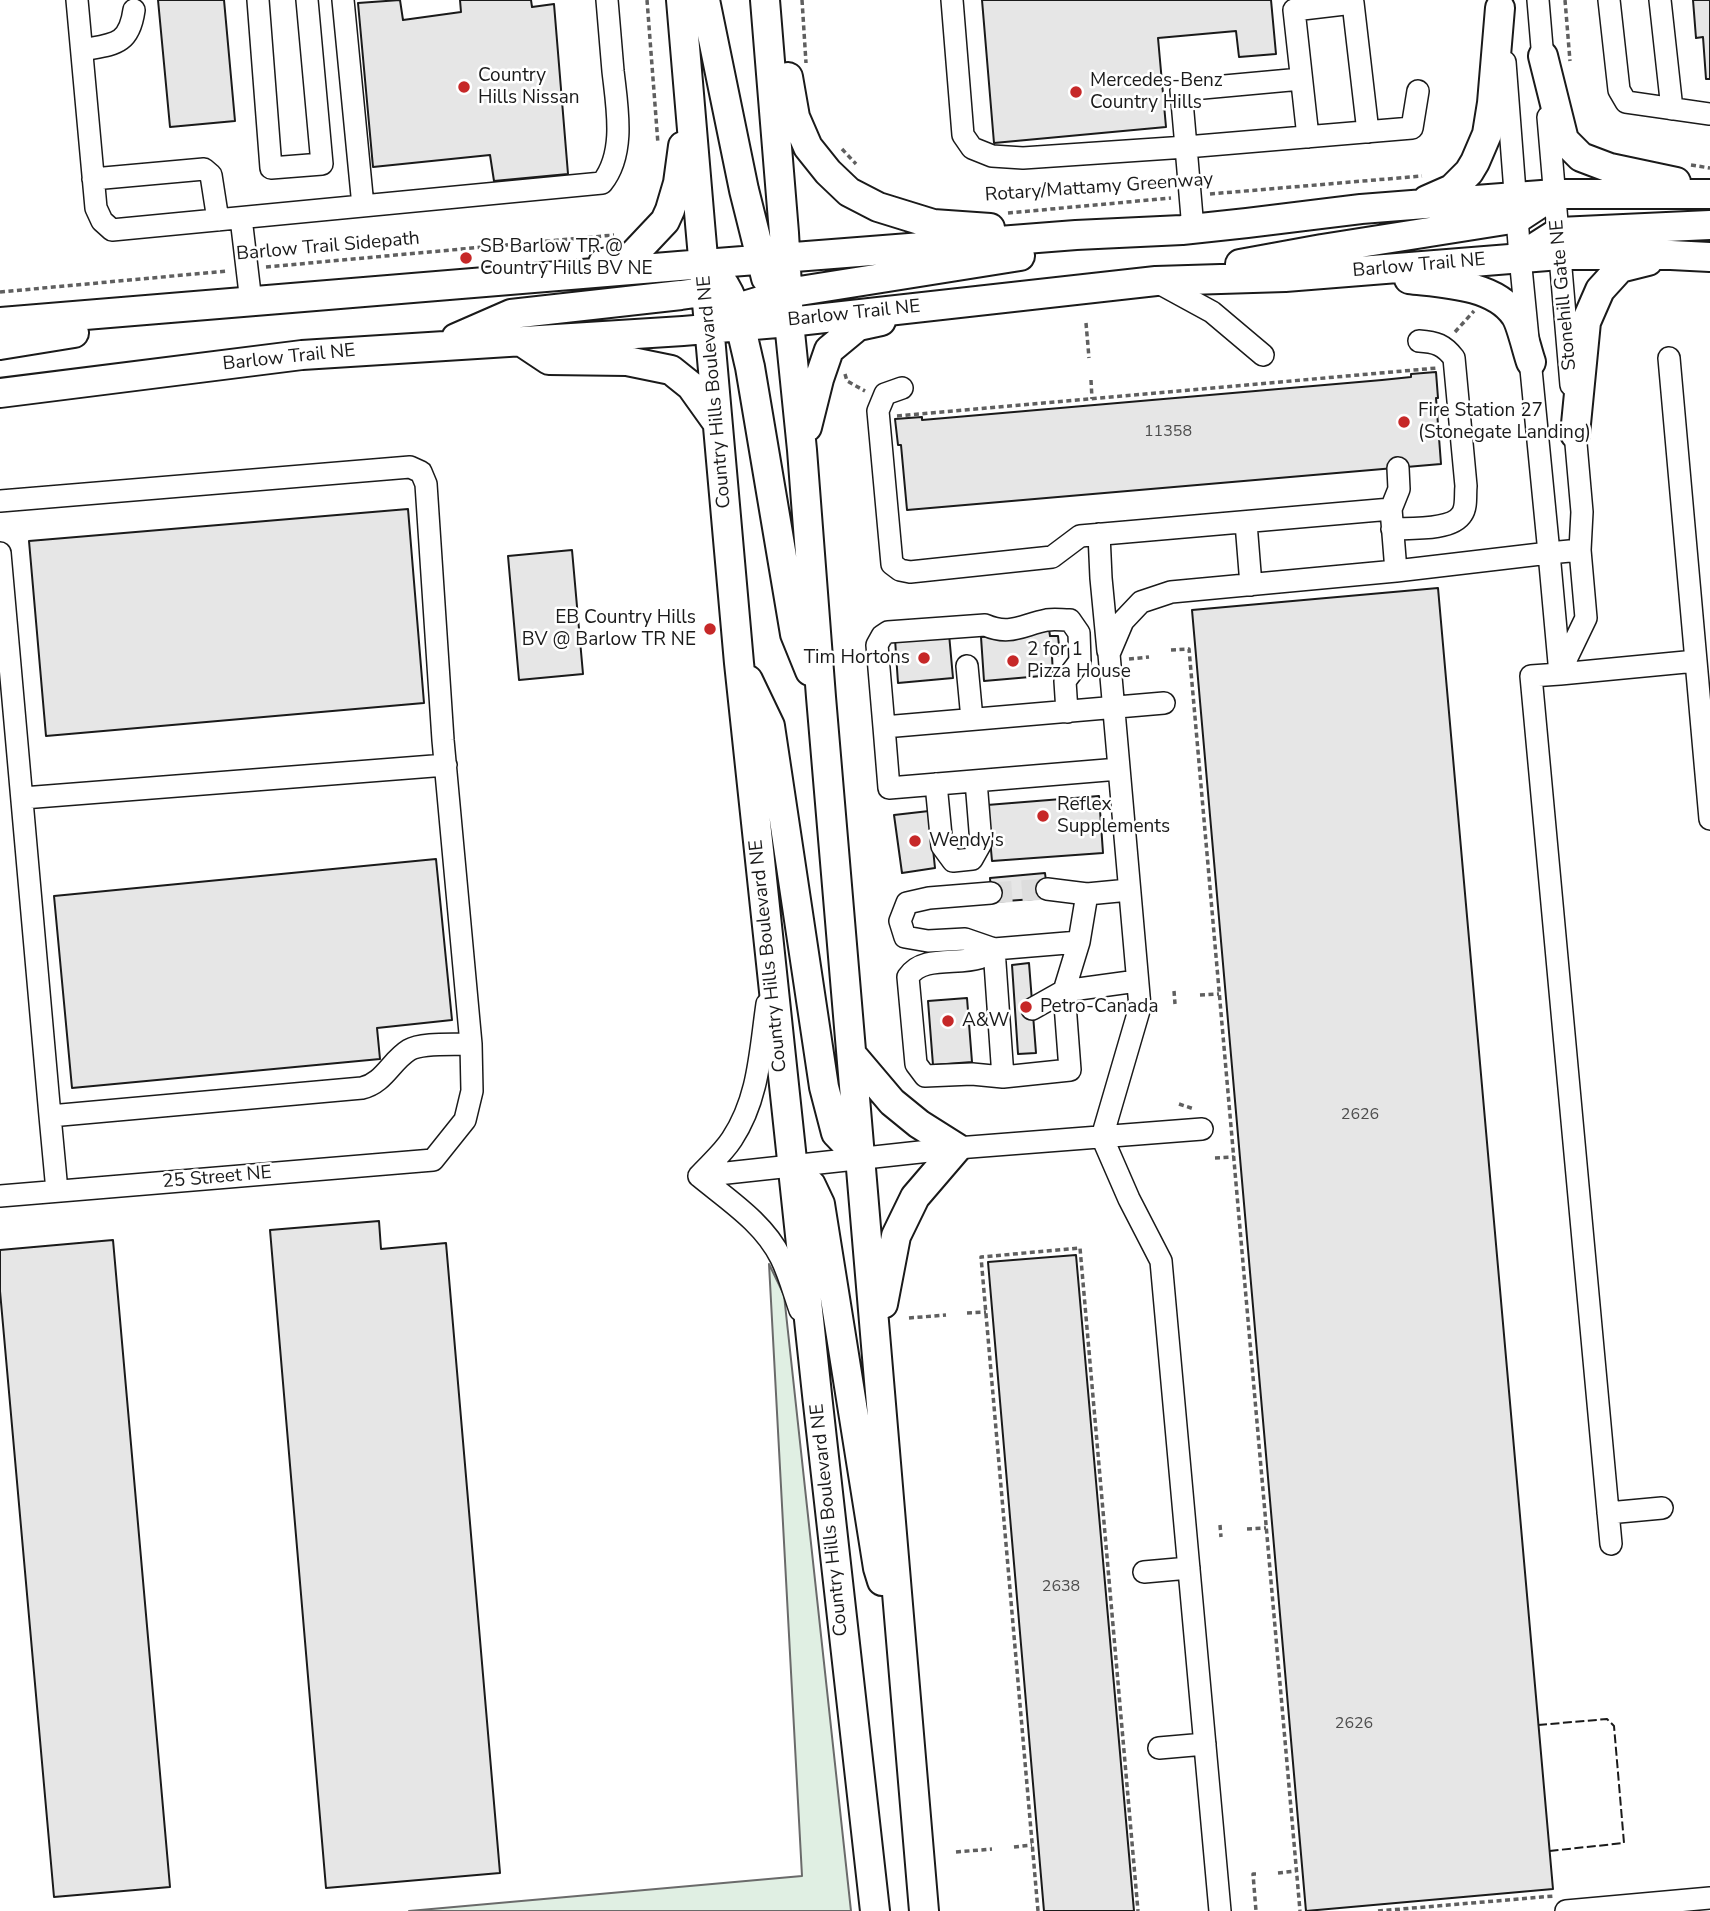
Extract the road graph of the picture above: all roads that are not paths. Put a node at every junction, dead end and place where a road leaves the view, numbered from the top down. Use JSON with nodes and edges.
{"nodes":[{"id":1,"x":77,"y":0,"type":"edge"},
{"id":2,"x":258,"y":0,"type":"edge"},
{"id":3,"x":307,"y":0,"type":"edge"},
{"id":4,"x":343,"y":0,"type":"edge"},
{"id":5,"x":607,"y":0,"type":"edge"},
{"id":6,"x":681,"y":0,"type":"edge"},
{"id":7,"x":705,"y":0,"type":"edge"},
{"id":8,"x":765,"y":0,"type":"edge"},
{"id":9,"x":774,"y":0,"type":"edge"},
{"id":10,"x":952,"y":0,"type":"edge"},
{"id":11,"x":1538,"y":0,"type":"edge"},
{"id":12,"x":1609,"y":0,"type":"edge"},
{"id":13,"x":1660,"y":0,"type":"edge"},
{"id":14,"x":1500,"y":4,"type":"edge"},
{"id":15,"x":1294,"y":5,"type":"edge"},
{"id":16,"x":134,"y":10,"type":"dead end"},
{"id":17,"x":82,"y":50,"type":"junction"},
{"id":18,"x":1543,"y":57,"type":"junction"},
{"id":19,"x":1301,"y":79,"type":"junction"},
{"id":20,"x":1418,"y":91,"type":"dead end"},
{"id":21,"x":690,"y":102,"type":"junction"},
{"id":22,"x":1672,"y":109,"type":"junction"},
{"id":23,"x":1710,"y":114,"type":"edge"},
{"id":24,"x":1368,"y":132,"type":"junction"},
{"id":25,"x":1308,"y":137,"type":"junction"},
{"id":26,"x":1186,"y":147,"type":"junction"},
{"id":27,"x":322,"y":164,"type":"junction"},
{"id":28,"x":359,"y":165,"type":"junction"},
{"id":29,"x":93,"y":178,"type":"junction"},
{"id":30,"x":1710,"y":192,"type":"edge"},
{"id":31,"x":1555,"y":194,"type":"junction"},
{"id":32,"x":1415,"y":205,"type":"junction"},
{"id":33,"x":363,"y":206,"type":"junction"},
{"id":34,"x":1517,"y":207,"type":"junction"},
{"id":35,"x":241,"y":218,"type":"junction"},
{"id":36,"x":218,"y":220,"type":"junction"},
{"id":37,"x":1710,"y":225,"type":"edge"},
{"id":38,"x":1188,"y":229,"type":"junction"},
{"id":39,"x":1076,"y":235,"type":"junction"},
{"id":40,"x":1559,"y":243,"type":"junction"},
{"id":41,"x":1671,"y":255,"type":"junction"},
{"id":42,"x":1520,"y":257,"type":"junction"},
{"id":43,"x":1710,"y":257,"type":"edge"},
{"id":44,"x":1343,"y":272,"type":"junction"},
{"id":45,"x":774,"y":277,"type":"junction"},
{"id":46,"x":542,"y":279,"type":"junction"},
{"id":47,"x":1156,"y":281,"type":"junction"},
{"id":48,"x":722,"y":296,"type":"junction"},
{"id":49,"x":251,"y":302,"type":"junction"},
{"id":50,"x":957,"y":303,"type":"junction"},
{"id":51,"x":149,"y":310,"type":"junction"},
{"id":52,"x":0,"y":322,"type":"edge"},
{"id":53,"x":789,"y":322,"type":"junction"},
{"id":54,"x":710,"y":328,"type":"junction"},
{"id":55,"x":1419,"y":341,"type":"dead end"},
{"id":56,"x":522,"y":342,"type":"junction"},
{"id":57,"x":0,"y":345,"type":"edge"},
{"id":58,"x":437,"y":346,"type":"junction"},
{"id":59,"x":1264,"y":355,"type":"dead end"},
{"id":60,"x":1669,"y":358,"type":"dead end"},
{"id":61,"x":1531,"y":362,"type":"junction"},
{"id":62,"x":902,"y":388,"type":"dead end"},
{"id":63,"x":0,"y":393,"type":"edge"},
{"id":64,"x":716,"y":421,"type":"junction"},
{"id":65,"x":1575,"y":434,"type":"junction"},
{"id":66,"x":802,"y":450,"type":"junction"},
{"id":67,"x":1398,"y":468,"type":"dead end"},
{"id":68,"x":0,"y":501,"type":"edge"},
{"id":69,"x":1392,"y":519,"type":"junction"},
{"id":70,"x":1246,"y":523,"type":"junction"},
{"id":71,"x":1099,"y":534,"type":"junction"},
{"id":72,"x":1580,"y":551,"type":"junction"},
{"id":73,"x":0,"y":553,"type":"edge"},
{"id":74,"x":1549,"y":553,"type":"junction"},
{"id":75,"x":1396,"y":571,"type":"junction"},
{"id":76,"x":1251,"y":584,"type":"junction"},
{"id":77,"x":1116,"y":657,"type":"junction"},
{"id":78,"x":739,"y":661,"type":"junction"},
{"id":79,"x":1696,"y":661,"type":"junction"},
{"id":80,"x":967,"y":666,"type":"dead end"},
{"id":81,"x":1560,"y":674,"type":"junction"},
{"id":82,"x":821,"y":696,"type":"junction"},
{"id":83,"x":1164,"y":703,"type":"dead end"},
{"id":84,"x":1113,"y":708,"type":"junction"},
{"id":85,"x":1067,"y":712,"type":"junction"},
{"id":86,"x":972,"y":719,"type":"junction"},
{"id":87,"x":884,"y":727,"type":"junction"},
{"id":88,"x":446,"y":765,"type":"junction"},
{"id":89,"x":1119,"y":769,"type":"junction"},
{"id":90,"x":976,"y":780,"type":"junction"},
{"id":91,"x":936,"y":784,"type":"junction"},
{"id":92,"x":23,"y":798,"type":"junction"},
{"id":93,"x":1710,"y":819,"type":"edge"},
{"id":94,"x":1047,"y":889,"type":"tunnel mouth"},
{"id":95,"x":1129,"y":890,"type":"junction"},
{"id":96,"x":991,"y":893,"type":"tunnel mouth"},
{"id":97,"x":1087,"y":894,"type":"junction"},
{"id":98,"x":1079,"y":942,"type":"junction"},
{"id":99,"x":994,"y":949,"type":"junction"},
{"id":100,"x":771,"y":975,"type":"junction"},
{"id":101,"x":1137,"y":981,"type":"junction"},
{"id":102,"x":1065,"y":990,"type":"junction"},
{"id":103,"x":1015,"y":1010,"type":"junction"},
{"id":104,"x":471,"y":1044,"type":"junction"},
{"id":105,"x":853,"y":1056,"type":"junction"},
{"id":106,"x":1003,"y":1077,"type":"junction"},
{"id":107,"x":50,"y":1116,"type":"junction"},
{"id":108,"x":1202,"y":1129,"type":"dead end"},
{"id":109,"x":1102,"y":1137,"type":"junction"},
{"id":110,"x":957,"y":1148,"type":"junction"},
{"id":111,"x":861,"y":1159,"type":"junction"},
{"id":112,"x":790,"y":1166,"type":"junction"},
{"id":113,"x":699,"y":1176,"type":"junction"},
{"id":114,"x":57,"y":1191,"type":"junction"},
{"id":115,"x":0,"y":1196,"type":"edge"},
{"id":116,"x":810,"y":1337,"type":"junction"},
{"id":117,"x":876,"y":1338,"type":"junction"},
{"id":118,"x":1662,"y":1508,"type":"dead end"},
{"id":119,"x":1608,"y":1513,"type":"junction"},
{"id":120,"x":1611,"y":1544,"type":"dead end"},
{"id":121,"x":1189,"y":1567,"type":"junction"},
{"id":122,"x":1143,"y":1572,"type":"dead end"},
{"id":123,"x":902,"y":1647,"type":"junction"},
{"id":124,"x":1205,"y":1744,"type":"junction"},
{"id":125,"x":1159,"y":1748,"type":"dead end"},
{"id":126,"x":1710,"y":1898,"type":"edge"},
{"id":127,"x":1566,"y":1903,"type":"edge"},
{"id":128,"x":875,"y":1911,"type":"edge"},
{"id":129,"x":924,"y":1911,"type":"edge"},
{"id":130,"x":1220,"y":1911,"type":"edge"}],
"edges":[{"from":1,"to":17,"type":"street"},
{"from":2,"to":27,"type":"street"},
{"from":3,"to":27,"type":"street"},
{"from":4,"to":28,"type":"street"},
{"from":5,"to":33,"type":"street"},
{"from":6,"to":21,"type":"main road","name":"Country Hills Boulevard NE"},
{"from":7,"to":45,"type":"main road"},
{"from":8,"to":45,"type":"main road"},
{"from":9,"to":39,"type":"main road"},
{"from":10,"to":26,"type":"street"},
{"from":11,"to":18,"type":"street","name":"Stonehill Gate NE"},
{"from":12,"to":22,"type":"street"},
{"from":13,"to":22,"type":"street"},
{"from":14,"to":32,"type":"main road"},
{"from":14,"to":34,"type":"street","name":"Stonehill Gate NE"},
{"from":15,"to":19,"type":"street"},
{"from":15,"to":24,"type":"street"},
{"from":16,"to":17,"type":"street"},
{"from":17,"to":29,"type":"street"},
{"from":18,"to":30,"type":"main road"},
{"from":18,"to":31,"type":"street","name":"Stonehill Gate NE"},
{"from":19,"to":25,"type":"street"},
{"from":19,"to":26,"type":"street"},
{"from":20,"to":24,"type":"street"},
{"from":21,"to":46,"type":"main road"},
{"from":21,"to":48,"type":"main road","name":"Country Hills Boulevard NE"},
{"from":22,"to":23,"type":"street"},
{"from":24,"to":25,"type":"street"},
{"from":25,"to":26,"type":"street"},
{"from":26,"to":38,"type":"street"},
{"from":27,"to":28,"type":"street"},
{"from":28,"to":33,"type":"street"},
{"from":29,"to":36,"type":"street"},
{"from":29,"to":36,"type":"street"},
{"from":30,"to":31,"type":"main road","name":"Barlow Trail NE"},
{"from":31,"to":34,"type":"main road","name":"Barlow Trail NE"},
{"from":31,"to":40,"type":"street","name":"Stonehill Gate NE"},
{"from":32,"to":34,"type":"main road","name":"Barlow Trail NE"},
{"from":32,"to":38,"type":"main road","name":"Barlow Trail NE"},
{"from":33,"to":35,"type":"street"},
{"from":34,"to":42,"type":"street","name":"Stonehill Gate NE"},
{"from":34,"to":47,"type":"main road"},
{"from":35,"to":36,"type":"street"},
{"from":35,"to":49,"type":"street"},
{"from":37,"to":40,"type":"main road"},
{"from":38,"to":39,"type":"main road","name":"Barlow Trail NE"},
{"from":38,"to":45,"type":"main road"},
{"from":39,"to":45,"type":"main road","name":"Barlow Trail NE"},
{"from":40,"to":41,"type":"main road","name":"Barlow Trail NE"},
{"from":40,"to":42,"type":"main road","name":"Barlow Trail NE"},
{"from":40,"to":65,"type":"street","name":"Stonehill Gate NE"},
{"from":41,"to":43,"type":"main road","name":"Barlow Trail NE"},
{"from":41,"to":65,"type":"main road"},
{"from":42,"to":44,"type":"main road","name":"Barlow Trail NE"},
{"from":42,"to":61,"type":"street","name":"Stonehill Gate NE"},
{"from":44,"to":47,"type":"main road","name":"Barlow Trail NE"},
{"from":44,"to":61,"type":"main road"},
{"from":45,"to":48,"type":"main road","name":"Barlow Trail NE"},
{"from":45,"to":48,"type":"main road"},
{"from":45,"to":53,"type":"main road"},
{"from":46,"to":48,"type":"main road","name":"Barlow Trail NE"},
{"from":46,"to":49,"type":"main road","name":"Barlow Trail NE"},
{"from":47,"to":50,"type":"main road","name":"Barlow Trail NE"},
{"from":47,"to":59,"type":"street"},
{"from":48,"to":53,"type":"main road","name":"Barlow Trail NE"},
{"from":48,"to":54,"type":"main road","name":"Barlow Trail NE"},
{"from":48,"to":58,"type":"main road"},
{"from":48,"to":82,"type":"main road","name":"Country Hills Boulevard NE"},
{"from":49,"to":51,"type":"main road","name":"Barlow Trail NE"},
{"from":50,"to":53,"type":"main road","name":"Barlow Trail NE"},
{"from":50,"to":66,"type":"main road"},
{"from":51,"to":52,"type":"main road","name":"Barlow Trail NE"},
{"from":51,"to":57,"type":"main road"},
{"from":53,"to":66,"type":"main road"},
{"from":54,"to":56,"type":"main road","name":"Barlow Trail NE"},
{"from":54,"to":64,"type":"main road","name":"Country Hills Boulevard NE"},
{"from":55,"to":69,"type":"street"},
{"from":56,"to":58,"type":"main road","name":"Barlow Trail NE"},
{"from":56,"to":64,"type":"main road"},
{"from":58,"to":63,"type":"main road","name":"Barlow Trail NE"},
{"from":60,"to":79,"type":"street"},
{"from":61,"to":74,"type":"street","name":"Stonehill Gate NE"},
{"from":62,"to":71,"type":"street"},
{"from":64,"to":78,"type":"main road","name":"Country Hills Boulevard NE"},
{"from":65,"to":72,"type":"street","name":"Stonehill Gate NE"},
{"from":66,"to":82,"type":"main road"},
{"from":67,"to":69,"type":"street"},
{"from":68,"to":88,"type":"street"},
{"from":69,"to":70,"type":"street"},
{"from":69,"to":75,"type":"street"},
{"from":70,"to":71,"type":"street"},
{"from":70,"to":76,"type":"street"},
{"from":71,"to":77,"type":"street"},
{"from":72,"to":74,"type":"street"},
{"from":72,"to":81,"type":"street","name":"Stonehill Gate NE"},
{"from":73,"to":92,"type":"street"},
{"from":74,"to":75,"type":"street"},
{"from":74,"to":81,"type":"street","name":"Stonehill Gate NE"},
{"from":75,"to":76,"type":"street"},
{"from":76,"to":77,"type":"street"},
{"from":77,"to":84,"type":"street"},
{"from":78,"to":100,"type":"main road","name":"Country Hills Boulevard NE"},
{"from":78,"to":111,"type":"main road"},
{"from":79,"to":81,"type":"street"},
{"from":79,"to":93,"type":"street"},
{"from":80,"to":86,"type":"street"},
{"from":81,"to":119,"type":"street"},
{"from":82,"to":105,"type":"main road"},
{"from":83,"to":84,"type":"street"},
{"from":84,"to":85,"type":"street"},
{"from":84,"to":89,"type":"street"},
{"from":85,"to":86,"type":"street"},
{"from":85,"to":87,"type":"street"},
{"from":86,"to":87,"type":"street"},
{"from":87,"to":91,"type":"street"},
{"from":88,"to":92,"type":"street"},
{"from":88,"to":104,"type":"street"},
{"from":89,"to":90,"type":"street"},
{"from":89,"to":95,"type":"street"},
{"from":90,"to":91,"type":"street"},
{"from":90,"to":91,"type":"street"},
{"from":92,"to":107,"type":"street"},
{"from":94,"to":97,"type":"street"},
{"from":95,"to":97,"type":"street"},
{"from":95,"to":101,"type":"street"},
{"from":96,"to":99,"type":"street"},
{"from":97,"to":98,"type":"street"},
{"from":98,"to":99,"type":"street"},
{"from":98,"to":102,"type":"street"},
{"from":99,"to":103,"type":"street"},
{"from":99,"to":106,"type":"street"},
{"from":100,"to":112,"type":"main road","name":"Country Hills Boulevard NE"},
{"from":100,"to":113,"type":"street"},
{"from":101,"to":102,"type":"street"},
{"from":101,"to":109,"type":"street"},
{"from":102,"to":103,"type":"street"},
{"from":102,"to":106,"type":"street"},
{"from":103,"to":106,"type":"street"},
{"from":104,"to":107,"type":"street"},
{"from":104,"to":114,"type":"street","name":"25 Street NE"},
{"from":105,"to":110,"type":"main road"},
{"from":105,"to":111,"type":"main road"},
{"from":107,"to":114,"type":"street"},
{"from":108,"to":109,"type":"street"},
{"from":109,"to":110,"type":"street"},
{"from":109,"to":121,"type":"street"},
{"from":110,"to":111,"type":"street"},
{"from":110,"to":117,"type":"main road"},
{"from":111,"to":112,"type":"street"},
{"from":111,"to":117,"type":"main road"},
{"from":112,"to":113,"type":"street"},
{"from":112,"to":116,"type":"main road","name":"Country Hills Boulevard NE"},
{"from":112,"to":123,"type":"main road"},
{"from":113,"to":116,"type":"street"},
{"from":114,"to":115,"type":"street","name":"25 Street NE"},
{"from":116,"to":128,"type":"main road","name":"Country Hills Boulevard NE"},
{"from":117,"to":123,"type":"main road"},
{"from":118,"to":119,"type":"street"},
{"from":119,"to":120,"type":"street"},
{"from":121,"to":122,"type":"street"},
{"from":121,"to":124,"type":"street"},
{"from":123,"to":129,"type":"main road"},
{"from":124,"to":125,"type":"street"},
{"from":124,"to":130,"type":"street"},
{"from":126,"to":127,"type":"street"}]}
